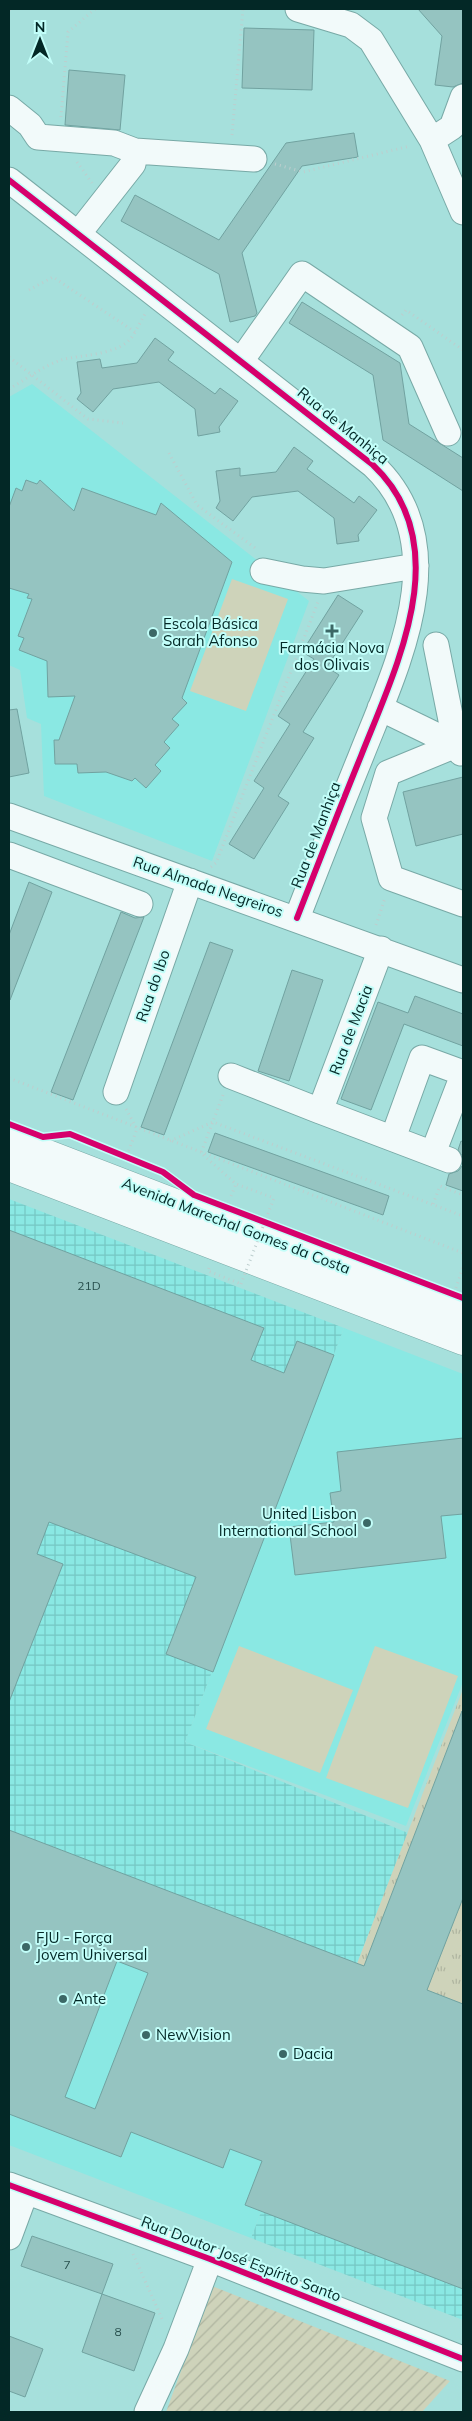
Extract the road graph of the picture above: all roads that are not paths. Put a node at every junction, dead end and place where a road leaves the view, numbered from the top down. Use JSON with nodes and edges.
{"nodes":[{"id":1,"x":298,"y":9,"type":"edge"},
{"id":2,"x":463,"y":96,"type":"edge"},
{"id":3,"x":9,"y":108,"type":"edge"},
{"id":4,"x":432,"y":140,"type":"junction"},
{"id":5,"x":135,"y":151,"type":"junction"},
{"id":6,"x":242,"y":158,"type":"road end"},
{"id":7,"x":9,"y":180,"type":"edge"},
{"id":8,"x":463,"y":212,"type":"edge"},
{"id":9,"x":78,"y":234,"type":"junction"},
{"id":10,"x":241,"y":361,"type":"junction"},
{"id":11,"x":448,"y":433,"type":"dead end"},
{"id":12,"x":264,"y":563,"type":"road end"},
{"id":13,"x":416,"y":566,"type":"junction"},
{"id":14,"x":436,"y":646,"type":"dead end"},
{"id":15,"x":380,"y":708,"type":"junction"},
{"id":16,"x":461,"y":748,"type":"edge"},
{"id":17,"x":9,"y":818,"type":"edge"},
{"id":18,"x":9,"y":855,"type":"edge"},
{"id":19,"x":190,"y":881,"type":"junction"},
{"id":20,"x":140,"y":904,"type":"dead end"},
{"id":21,"x":463,"y":904,"type":"edge"},
{"id":22,"x":297,"y":918,"type":"junction"},
{"id":23,"x":375,"y":947,"type":"junction"},
{"id":24,"x":463,"y":980,"type":"edge"},
{"id":25,"x":463,"y":1074,"type":"edge"},
{"id":26,"x":231,"y":1076,"type":"road end"},
{"id":27,"x":116,"y":1092,"type":"road end"},
{"id":28,"x":320,"y":1111,"type":"junction"},
{"id":29,"x":392,"y":1138,"type":"junction"},
{"id":30,"x":9,"y":1139,"type":"edge"},
{"id":31,"x":9,"y":1167,"type":"edge"},
{"id":32,"x":458,"y":1301,"type":"edge"},
{"id":33,"x":463,"y":1341,"type":"edge"},
{"id":34,"x":17,"y":2188,"type":"edge"},
{"id":35,"x":9,"y":2237,"type":"edge"},
{"id":36,"x":210,"y":2259,"type":"junction"},
{"id":37,"x":463,"y":2359,"type":"edge"},
{"id":38,"x":147,"y":2412,"type":"edge"}],
"edges":[{"from":1,"to":4,"type":"street"},
{"from":2,"to":4,"type":"street"},
{"from":3,"to":5,"type":"street"},
{"from":4,"to":8,"type":"street"},
{"from":5,"to":6,"type":"street"},
{"from":5,"to":9,"type":"street"},
{"from":7,"to":9,"type":"street","name":"Rua de Manhiça"},
{"from":9,"to":10,"type":"street","name":"Rua de Manhiça"},
{"from":10,"to":11,"type":"street"},
{"from":10,"to":13,"type":"street","name":"Rua de Manhiça"},
{"from":12,"to":13,"type":"street"},
{"from":13,"to":15,"type":"street","name":"Rua de Manhiça"},
{"from":14,"to":16,"type":"street"},
{"from":15,"to":16,"type":"street"},
{"from":15,"to":22,"type":"street","name":"Rua de Manhiça"},
{"from":16,"to":21,"type":"street"},
{"from":17,"to":19,"type":"street","name":"Rua Almada Negreiros"},
{"from":18,"to":20,"type":"street"},
{"from":19,"to":22,"type":"street","name":"Rua Almada Negreiros"},
{"from":19,"to":27,"type":"street","name":"Rua do Ibo"},
{"from":22,"to":23,"type":"street","name":"Rua Almada Negreiros"},
{"from":23,"to":24,"type":"street","name":"Rua Almada Negreiros"},
{"from":23,"to":28,"type":"street","name":"Rua de Macia"},
{"from":25,"to":29,"type":"street"},
{"from":25,"to":29,"type":"street"},
{"from":26,"to":28,"type":"street"},
{"from":28,"to":29,"type":"street"},
{"from":30,"to":32,"type":"main road","name":"Avenida Marechal Gomes da Costa"},
{"from":31,"to":33,"type":"main road","name":"Avenida Marechal Gomes da Costa"},
{"from":34,"to":35,"type":"street"},
{"from":34,"to":36,"type":"street","name":"Rua Doutor José Espírito Santo"},
{"from":36,"to":37,"type":"street","name":"Rua Doutor José Espírito Santo"},
{"from":36,"to":38,"type":"street"}]}
